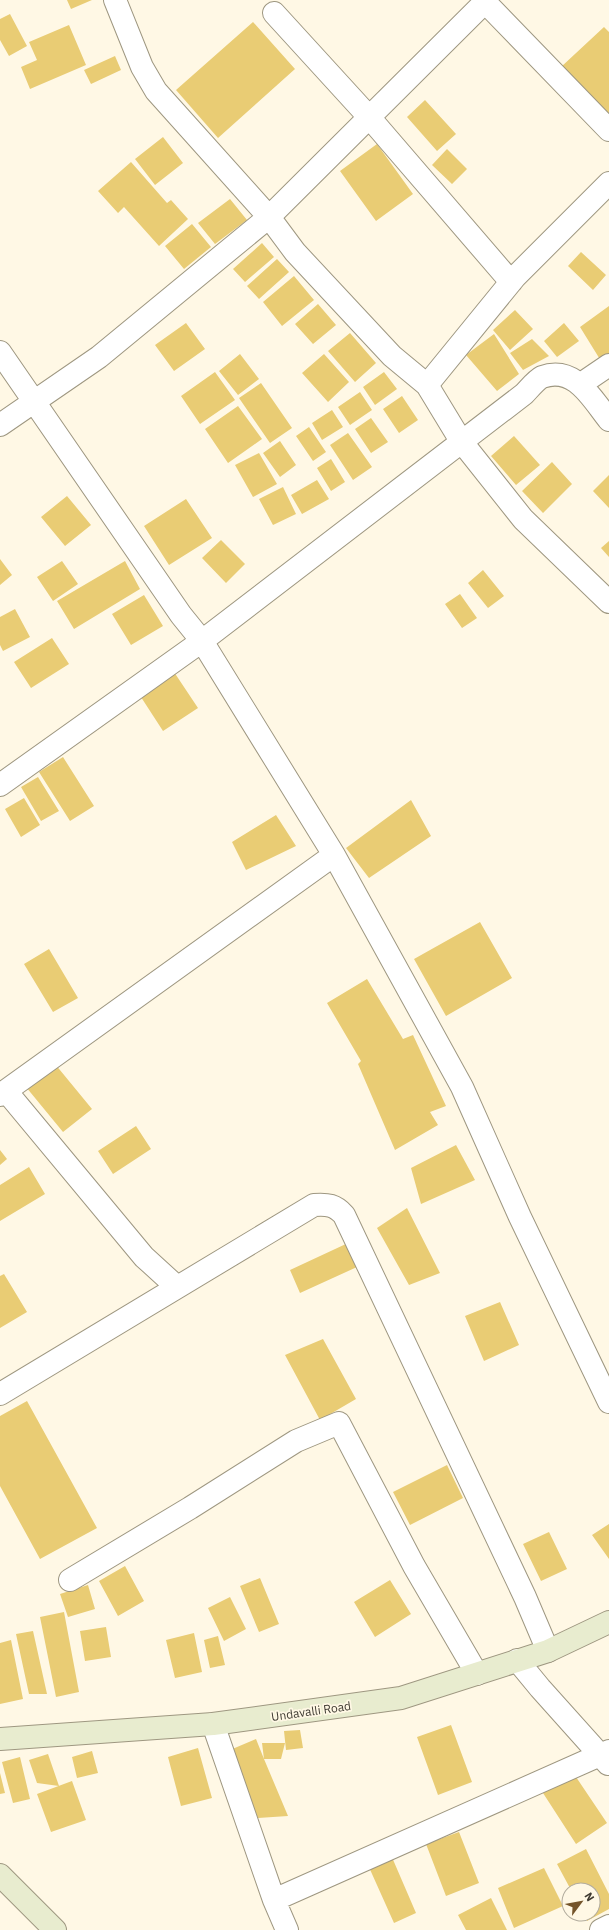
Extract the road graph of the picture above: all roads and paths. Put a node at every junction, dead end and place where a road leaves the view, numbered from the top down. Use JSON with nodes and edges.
{"nodes":[{"id":1,"x":115,"y":0,"type":"edge"},
{"id":2,"x":484,"y":1,"type":"edge"},
{"id":3,"x":274,"y":13,"type":"dead end"},
{"id":4,"x":369,"y":117,"type":"junction"},
{"id":5,"x":609,"y":130,"type":"edge"},
{"id":6,"x":609,"y":183,"type":"edge"},
{"id":7,"x":269,"y":217,"type":"junction"},
{"id":8,"x":511,"y":282,"type":"junction"},
{"id":9,"x":0,"y":352,"type":"edge"},
{"id":10,"x":609,"y":365,"type":"edge"},
{"id":11,"x":581,"y":384,"type":"junction"},
{"id":12,"x":427,"y":385,"type":"junction"},
{"id":13,"x":34,"y":401,"type":"junction"},
{"id":14,"x":609,"y":420,"type":"edge"},
{"id":15,"x":0,"y":425,"type":"edge"},
{"id":16,"x":462,"y":441,"type":"junction"},
{"id":17,"x":609,"y":602,"type":"edge"},
{"id":18,"x":202,"y":640,"type":"junction"},
{"id":19,"x":0,"y":785,"type":"edge"},
{"id":20,"x":334,"y":855,"type":"junction"},
{"id":21,"x":3,"y":1093,"type":"edge"},
{"id":22,"x":178,"y":1287,"type":"junction"},
{"id":23,"x":0,"y":1394,"type":"edge"},
{"id":24,"x":609,"y":1402,"type":"edge"},
{"id":25,"x":70,"y":1580,"type":"dead end"},
{"id":26,"x":609,"y":1622,"type":"edge"},
{"id":27,"x":548,"y":1651,"type":"junction"},
{"id":28,"x":517,"y":1660,"type":"junction"},
{"id":29,"x":476,"y":1674,"type":"junction"},
{"id":30,"x":213,"y":1724,"type":"junction"},
{"id":31,"x":0,"y":1739,"type":"edge"},
{"id":32,"x":606,"y":1757,"type":"edge"},
{"id":33,"x":0,"y":1875,"type":"edge"},
{"id":34,"x":274,"y":1900,"type":"junction"},
{"id":35,"x":609,"y":1926,"type":"edge"},
{"id":36,"x":53,"y":1929,"type":"edge"},
{"id":37,"x":287,"y":1930,"type":"edge"},
{"id":38,"x":601,"y":1930,"type":"edge"}],
"edges":[{"from":1,"to":7,"type":"street"},
{"from":2,"to":4,"type":"street"},
{"from":2,"to":5,"type":"street"},
{"from":3,"to":4,"type":"street"},
{"from":4,"to":7,"type":"street"},
{"from":4,"to":8,"type":"street"},
{"from":6,"to":8,"type":"street"},
{"from":7,"to":12,"type":"street"},
{"from":7,"to":13,"type":"street"},
{"from":8,"to":12,"type":"street"},
{"from":9,"to":13,"type":"street"},
{"from":10,"to":11,"type":"street"},
{"from":11,"to":14,"type":"street"},
{"from":11,"to":16,"type":"street"},
{"from":12,"to":16,"type":"street"},
{"from":13,"to":15,"type":"street"},
{"from":13,"to":18,"type":"street"},
{"from":16,"to":17,"type":"street"},
{"from":16,"to":18,"type":"street"},
{"from":18,"to":19,"type":"street"},
{"from":18,"to":20,"type":"street"},
{"from":20,"to":21,"type":"street"},
{"from":20,"to":24,"type":"street"},
{"from":21,"to":22,"type":"street"},
{"from":22,"to":23,"type":"street"},
{"from":22,"to":27,"type":"street"},
{"from":25,"to":29,"type":"street"},
{"from":26,"to":27,"type":"main road","name":"Undavalli Road"},
{"from":27,"to":28,"type":"main road","name":"Undavalli Road"},
{"from":28,"to":29,"type":"main road","name":"Undavalli Road"},
{"from":28,"to":32,"type":"street"},
{"from":29,"to":30,"type":"main road","name":"Undavalli Road"},
{"from":30,"to":31,"type":"main road","name":"Undavalli Road"},
{"from":30,"to":34,"type":"street"},
{"from":32,"to":34,"type":"street"},
{"from":33,"to":36,"type":"main road"},
{"from":34,"to":37,"type":"street"},
{"from":35,"to":38,"type":"street"}]}
